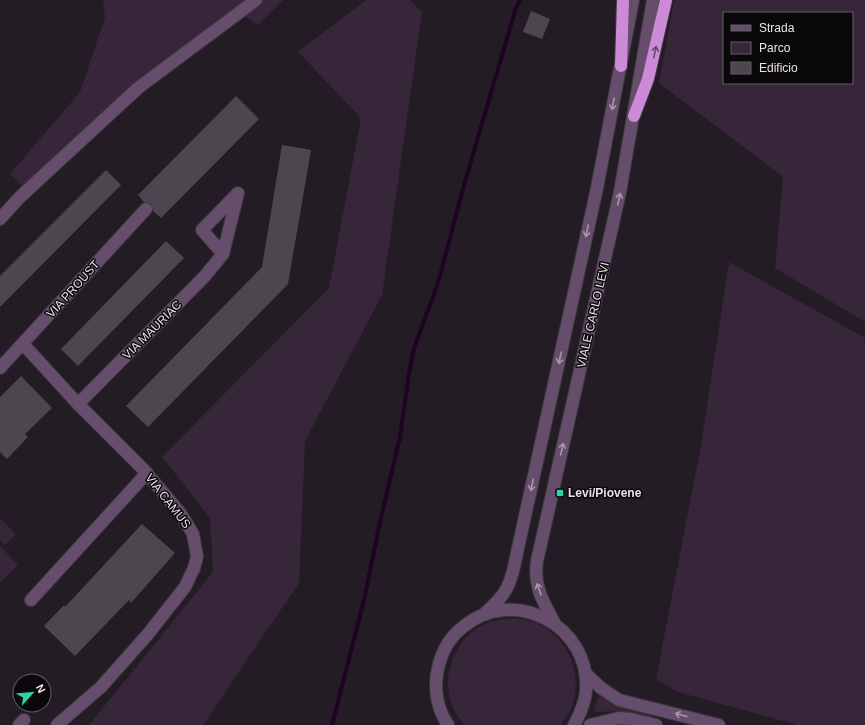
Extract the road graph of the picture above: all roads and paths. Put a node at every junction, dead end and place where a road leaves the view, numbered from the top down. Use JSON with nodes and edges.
{"nodes":[{"id":1,"x":256,"y":0,"type":"edge"},
{"id":2,"x":623,"y":0,"type":"edge"},
{"id":3,"x":633,"y":0,"type":"edge"},
{"id":4,"x":653,"y":0,"type":"edge"},
{"id":5,"x":666,"y":0,"type":"edge"},
{"id":6,"x":621,"y":66,"type":"junction"},
{"id":7,"x":634,"y":116,"type":"junction"},
{"id":8,"x":146,"y":209,"type":"dead end"},
{"id":9,"x":0,"y":219,"type":"edge"},
{"id":10,"x":223,"y":254,"type":"dead end"},
{"id":11,"x":23,"y":344,"type":"junction"},
{"id":12,"x":0,"y":368,"type":"edge"},
{"id":13,"x":78,"y":404,"type":"junction"},
{"id":14,"x":147,"y":473,"type":"junction"},
{"id":15,"x":31,"y":600,"type":"dead end"},
{"id":16,"x":483,"y":614,"type":"junction"},
{"id":17,"x":555,"y":624,"type":"junction"},
{"id":18,"x":585,"y":673,"type":"junction"},
{"id":19,"x":56,"y":725,"type":"edge"},
{"id":20,"x":448,"y":725,"type":"edge"},
{"id":21,"x":574,"y":725,"type":"edge"},
{"id":22,"x":590,"y":725,"type":"edge"},
{"id":23,"x":656,"y":725,"type":"edge"},
{"id":24,"x":719,"y":725,"type":"edge"}],
"edges":[{"from":1,"to":9,"type":"street"},
{"from":2,"to":6,"type":"highway"},
{"from":3,"to":6,"type":"street","name":"VIALE CARLO LEVI"},
{"from":4,"to":7,"type":"street","name":"VIALE CARLO LEVI"},
{"from":7,"to":5,"type":"highway","one_way":true},
{"from":6,"to":16,"type":"street","name":"VIALE CARLO LEVI","one_way":true},
{"from":17,"to":7,"type":"street","name":"VIALE CARLO LEVI","one_way":true},
{"from":8,"to":11,"type":"street","name":"VIA PROUST"},
{"from":10,"to":13,"type":"street","name":"VIA MAURIAC"},
{"from":11,"to":12,"type":"street","name":"VIA PROUST"},
{"from":11,"to":13,"type":"street","name":"VIA CAMUS"},
{"from":13,"to":14,"type":"street","name":"VIA CAMUS"},
{"from":14,"to":15,"type":"street"},
{"from":14,"to":19,"type":"street","name":"VIA CAMUS"},
{"from":16,"to":17,"type":"street"},
{"from":16,"to":20,"type":"street"},
{"from":17,"to":18,"type":"street"},
{"from":18,"to":21,"type":"street"},
{"from":24,"to":18,"type":"street","one_way":true},
{"from":22,"to":23,"type":"street"}]}
